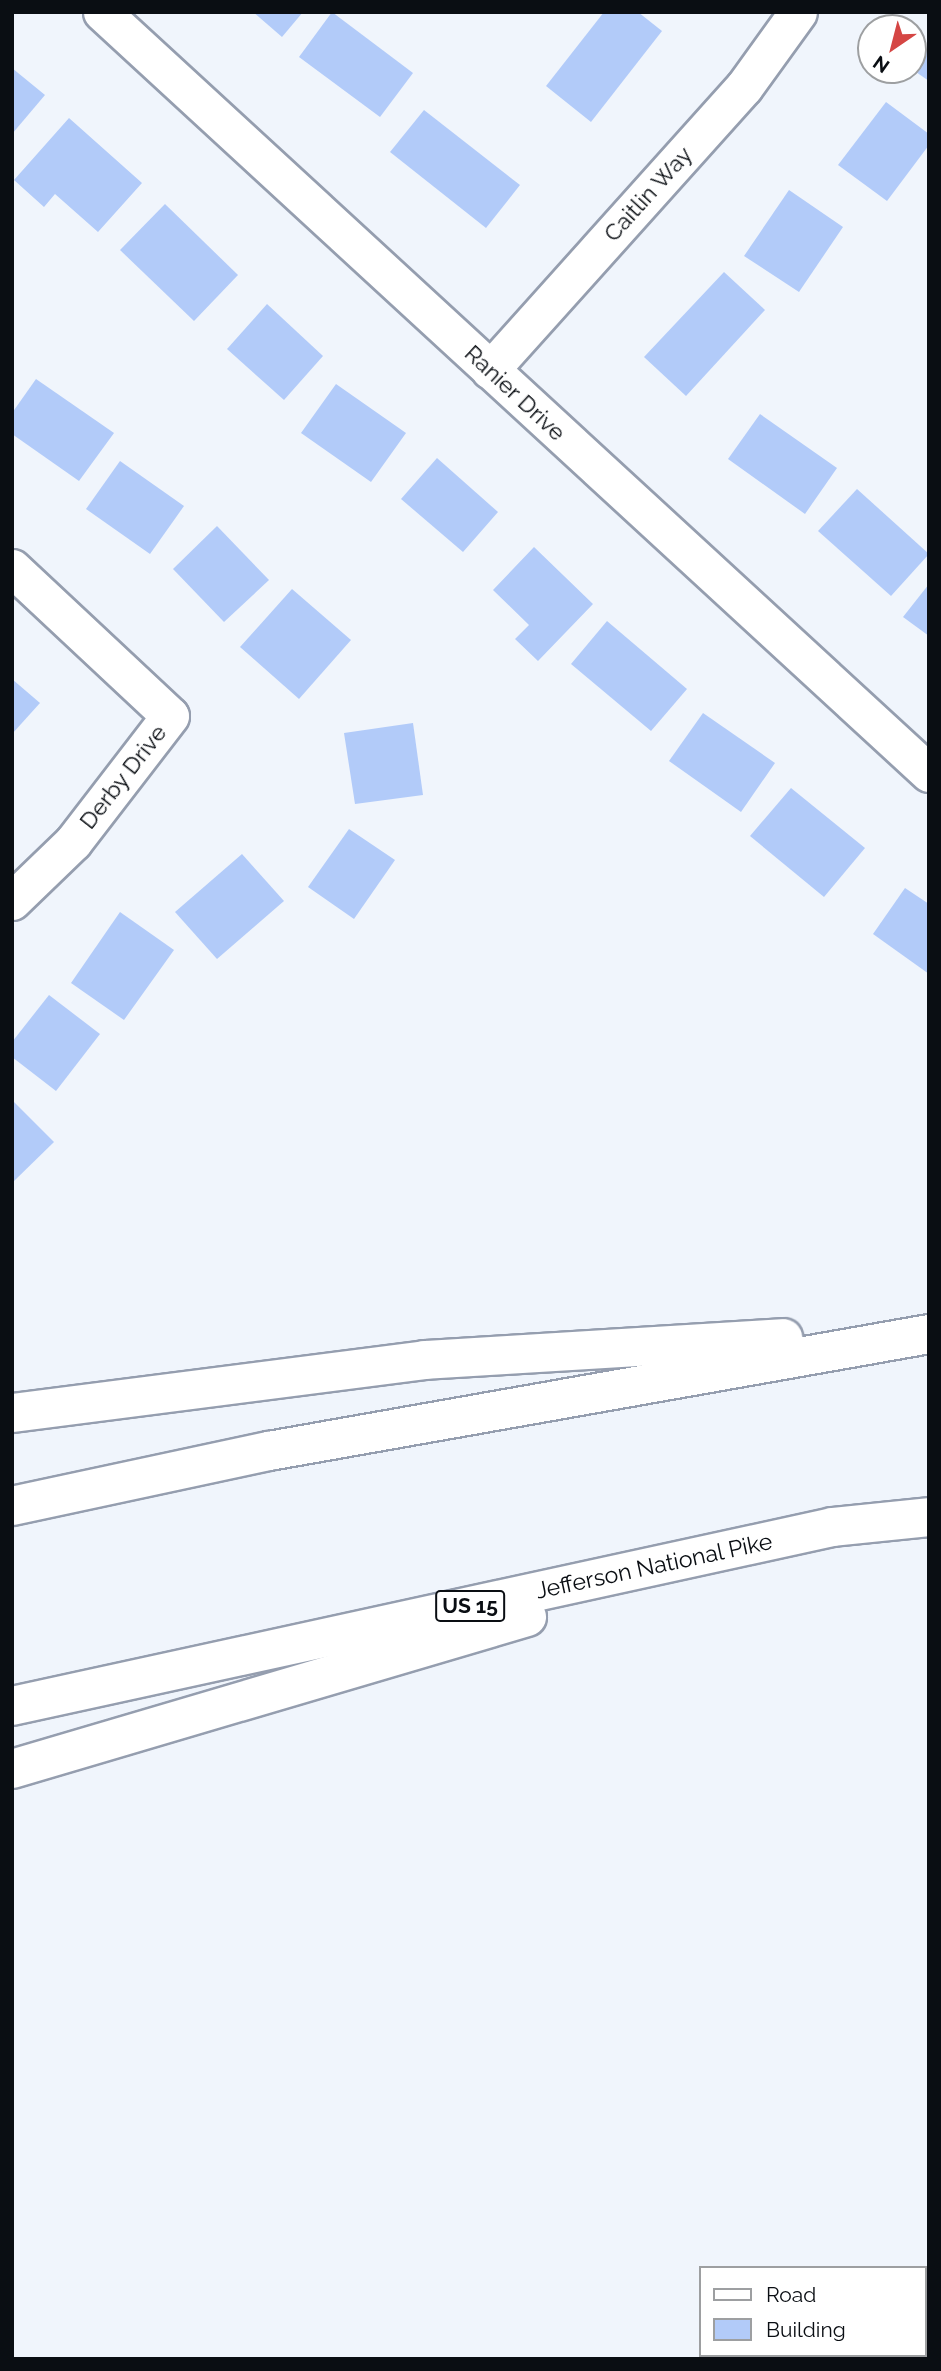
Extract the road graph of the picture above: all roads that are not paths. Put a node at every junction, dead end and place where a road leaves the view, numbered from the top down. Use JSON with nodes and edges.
{"nodes":[{"id":1,"x":102,"y":12,"type":"edge"},
{"id":2,"x":798,"y":12,"type":"edge"},
{"id":3,"x":491,"y":370,"type":"junction"},
{"id":4,"x":12,"y":568,"type":"edge"},
{"id":5,"x":929,"y":773,"type":"edge"},
{"id":6,"x":12,"y":901,"type":"edge"},
{"id":7,"x":929,"y":1331,"type":"edge"},
{"id":8,"x":12,"y":1413,"type":"edge"},
{"id":9,"x":12,"y":1506,"type":"edge"},
{"id":10,"x":929,"y":1517,"type":"edge"},
{"id":11,"x":833,"y":1527,"type":"junction"},
{"id":12,"x":12,"y":1706,"type":"edge"},
{"id":13,"x":12,"y":1769,"type":"edge"}],
"edges":[{"from":1,"to":3,"type":"street","name":"Ranier Drive"},
{"from":2,"to":3,"type":"street","name":"Caitlin Way"},
{"from":3,"to":5,"type":"street","name":"Ranier Drive"},
{"from":4,"to":6,"type":"street","name":"Derby Drive"},
{"from":7,"to":8,"type":"highway"},
{"from":7,"to":9,"type":"highway"},
{"from":10,"to":11,"type":"highway","name":"Jefferson National Pike","number":"US 15"},
{"from":11,"to":12,"type":"highway","name":"Jefferson National Pike","number":"US 15"},
{"from":11,"to":13,"type":"highway"}]}
